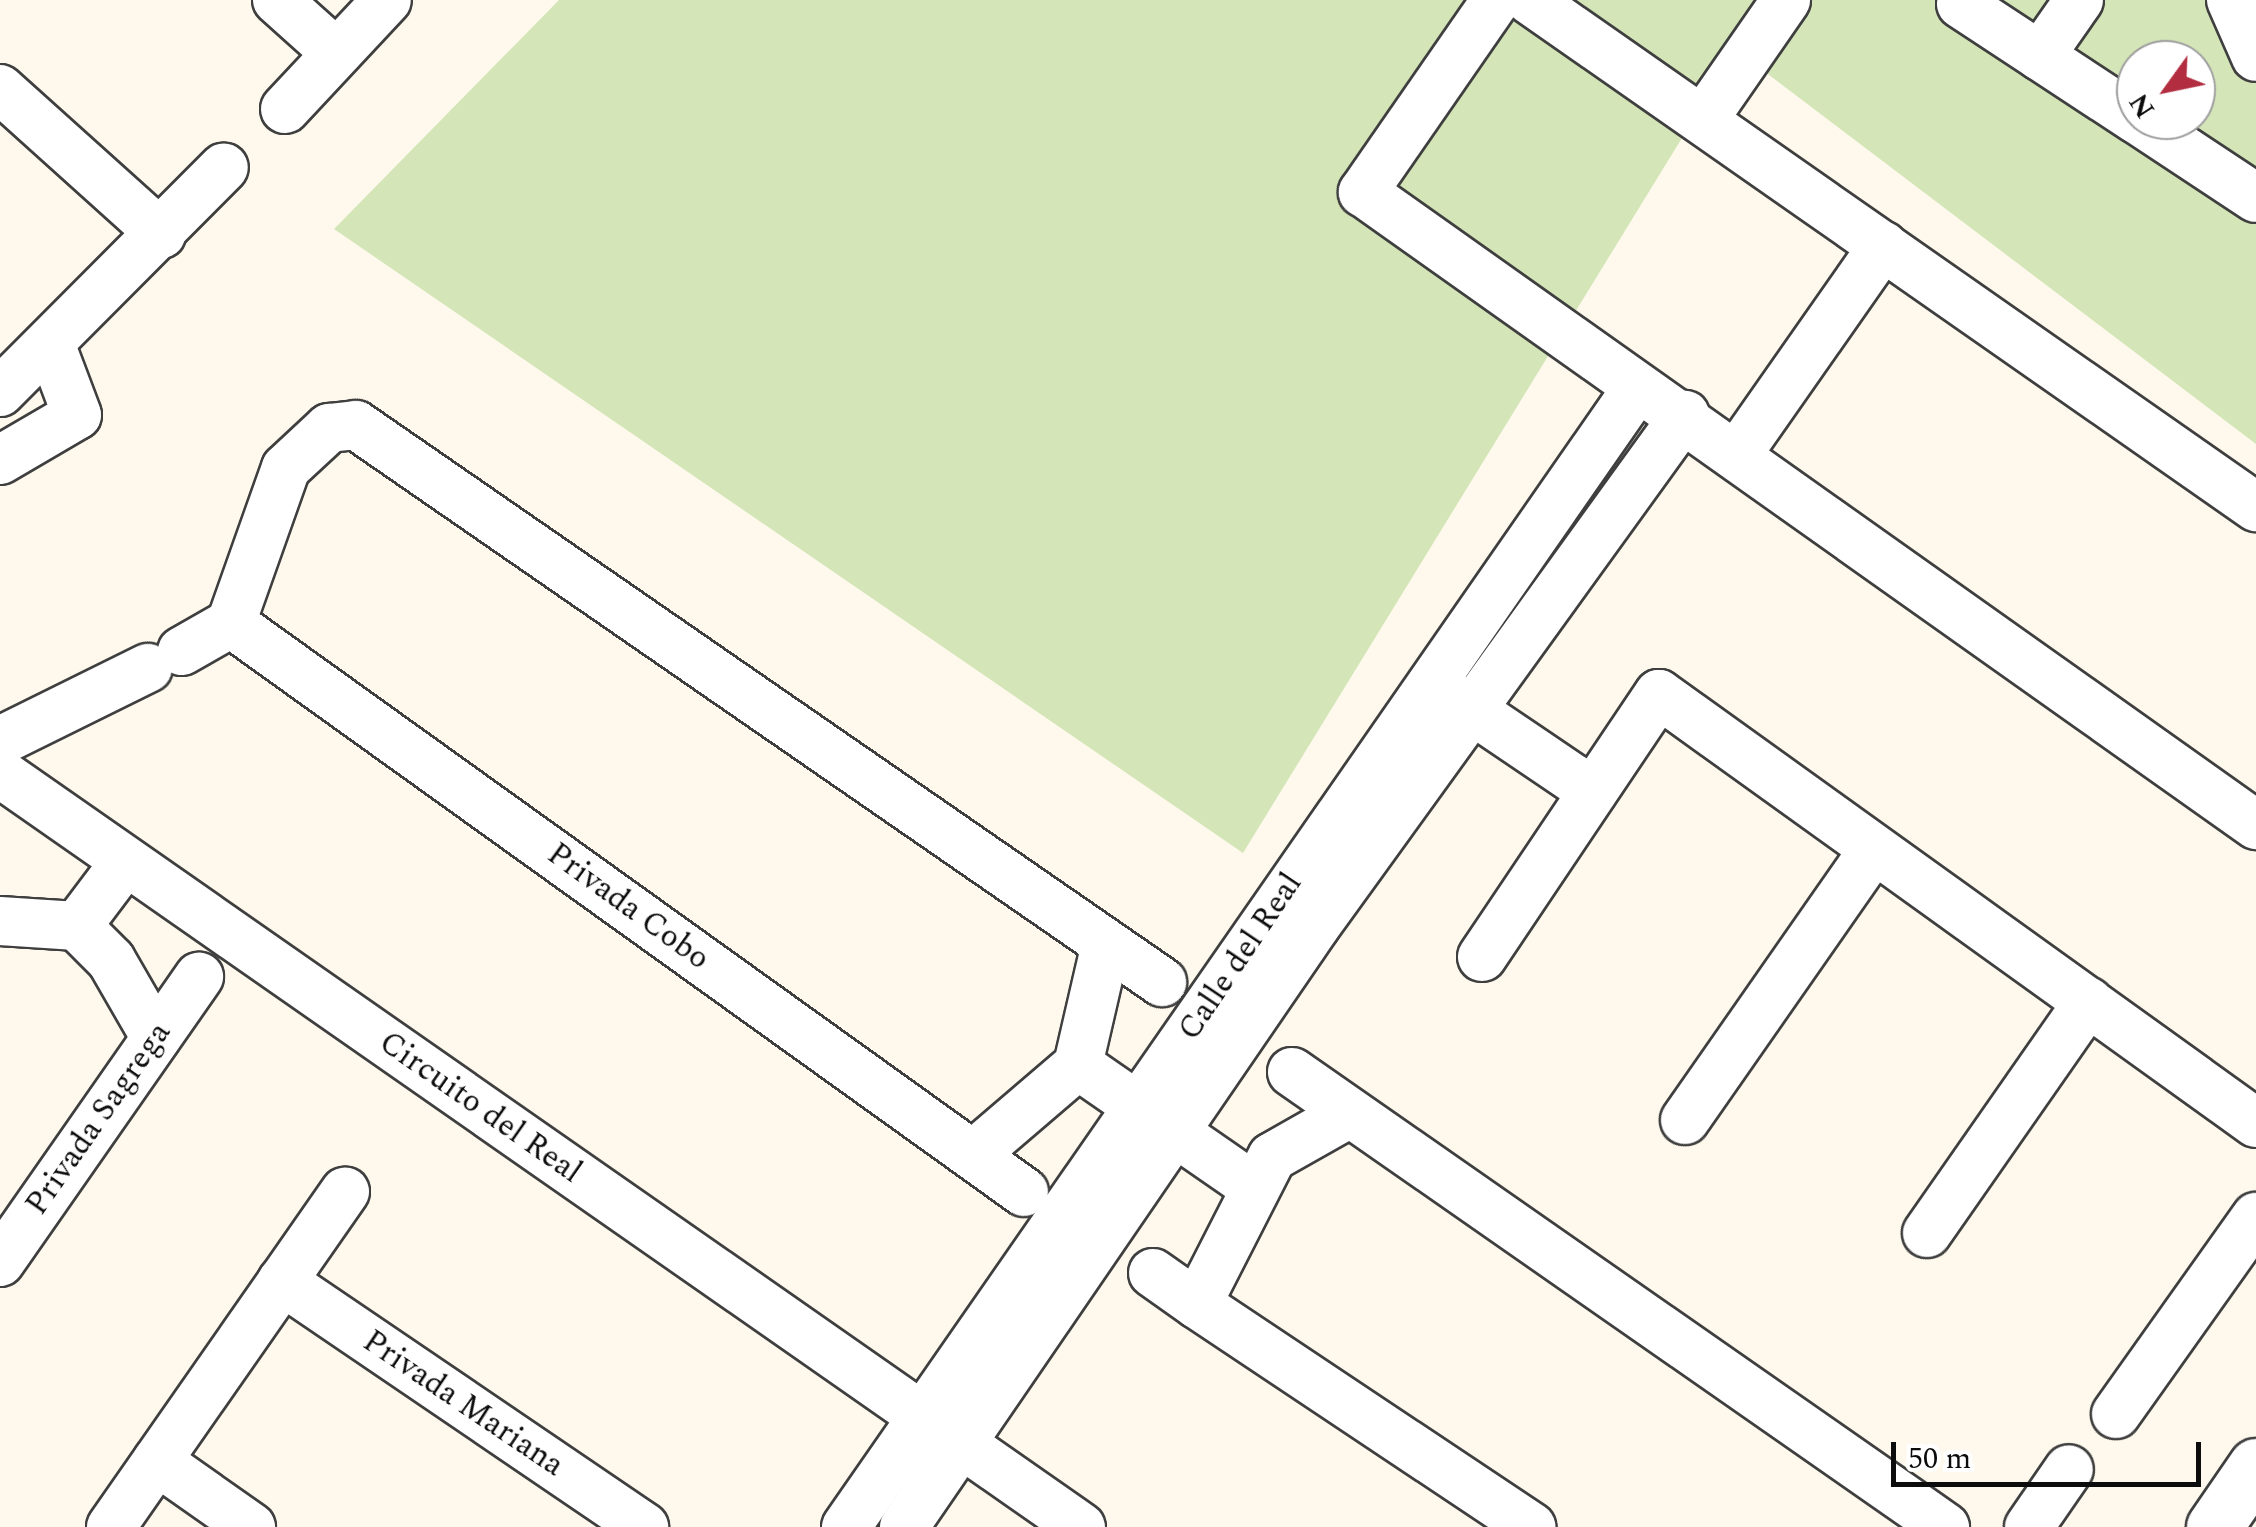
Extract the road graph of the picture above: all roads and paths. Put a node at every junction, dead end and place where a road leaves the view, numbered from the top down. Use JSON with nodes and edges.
{"nodes":[{"id":1,"x":277,"y":0,"type":"edge"},
{"id":2,"x":388,"y":0,"type":"edge"},
{"id":3,"x":1496,"y":0,"type":"edge"},
{"id":4,"x":1530,"y":0,"type":"edge"},
{"id":5,"x":1786,"y":0,"type":"edge"},
{"id":6,"x":2079,"y":0,"type":"edge"},
{"id":7,"x":2231,"y":0,"type":"edge"},
{"id":8,"x":1961,"y":4,"type":"dead end"},
{"id":9,"x":336,"y":54,"type":"junction"},
{"id":10,"x":2040,"y":56,"type":"junction"},
{"id":11,"x":2256,"y":57,"type":"edge"},
{"id":12,"x":0,"y":89,"type":"edge"},
{"id":13,"x":2116,"y":106,"type":"edge"},
{"id":14,"x":286,"y":108,"type":"dead end"},
{"id":15,"x":1702,"y":120,"type":"junction"},
{"id":16,"x":2168,"y":140,"type":"edge"},
{"id":17,"x":224,"y":166,"type":"dead end"},
{"id":18,"x":2256,"y":198,"type":"edge"},
{"id":19,"x":160,"y":234,"type":"junction"},
{"id":20,"x":1883,"y":246,"type":"junction"},
{"id":21,"x":50,"y":343,"type":"junction"},
{"id":22,"x":1637,"y":388,"type":"junction"},
{"id":23,"x":0,"y":392,"type":"edge"},
{"id":24,"x":1685,"y":416,"type":"junction"},
{"id":25,"x":1738,"y":453,"type":"junction"},
{"id":26,"x":3,"y":454,"type":"edge"},
{"id":27,"x":2256,"y":507,"type":"edge"},
{"id":28,"x":231,"y":623,"type":"junction"},
{"id":29,"x":1432,"y":682,"type":"junction"},
{"id":30,"x":1473,"y":710,"type":"junction"},
{"id":31,"x":0,"y":741,"type":"edge"},
{"id":32,"x":0,"y":774,"type":"edge"},
{"id":33,"x":1593,"y":792,"type":"junction"},
{"id":34,"x":2256,"y":825,"type":"edge"},
{"id":35,"x":1874,"y":849,"type":"junction"},
{"id":36,"x":126,"y":861,"type":"junction"},
{"id":37,"x":1296,"y":915,"type":"junction"},
{"id":38,"x":0,"y":920,"type":"edge"},
{"id":39,"x":77,"y":926,"type":"junction"},
{"id":40,"x":1106,"y":944,"type":"junction"},
{"id":41,"x":1482,"y":957,"type":"dead end"},
{"id":42,"x":199,"y":977,"type":"dead end"},
{"id":43,"x":1162,"y":982,"type":"dead end"},
{"id":44,"x":2088,"y":1002,"type":"junction"},
{"id":45,"x":156,"y":1038,"type":"junction"},
{"id":46,"x":1078,"y":1065,"type":"junction"},
{"id":47,"x":1292,"y":1072,"type":"dead end"},
{"id":48,"x":1348,"y":1114,"type":"junction"},
{"id":49,"x":1157,"y":1118,"type":"junction"},
{"id":50,"x":1685,"y":1120,"type":"dead end"},
{"id":51,"x":2256,"y":1124,"type":"edge"},
{"id":52,"x":973,"y":1154,"type":"junction"},
{"id":53,"x":1251,"y":1185,"type":"junction"},
{"id":54,"x":345,"y":1190,"type":"dead end"},
{"id":55,"x":1024,"y":1192,"type":"dead end"},
{"id":56,"x":2256,"y":1217,"type":"edge"},
{"id":57,"x":1927,"y":1234,"type":"dead end"},
{"id":58,"x":0,"y":1262,"type":"edge"},
{"id":59,"x":1153,"y":1273,"type":"dead end"},
{"id":60,"x":282,"y":1281,"type":"junction"},
{"id":61,"x":1198,"y":1304,"type":"junction"},
{"id":62,"x":2116,"y":1414,"type":"dead end"},
{"id":63,"x":920,"y":1416,"type":"junction"},
{"id":64,"x":960,"y":1444,"type":"junction"},
{"id":65,"x":157,"y":1461,"type":"junction"},
{"id":66,"x":2256,"y":1466,"type":"edge"},
{"id":67,"x":2069,"y":1469,"type":"dead end"},
{"id":68,"x":111,"y":1527,"type":"edge"},
{"id":69,"x":251,"y":1527,"type":"edge"},
{"id":70,"x":644,"y":1527,"type":"edge"},
{"id":71,"x":846,"y":1527,"type":"edge"},
{"id":72,"x":904,"y":1527,"type":"edge"},
{"id":73,"x":1081,"y":1527,"type":"edge"},
{"id":74,"x":1532,"y":1527,"type":"edge"},
{"id":75,"x":1945,"y":1527,"type":"edge"},
{"id":76,"x":2029,"y":1527,"type":"edge"},
{"id":77,"x":2214,"y":1527,"type":"edge"}],
"edges":[{"from":1,"to":9,"type":"street"},
{"from":2,"to":9,"type":"street"},
{"from":3,"to":22,"type":"street"},
{"from":4,"to":15,"type":"street"},
{"from":5,"to":15,"type":"street"},
{"from":6,"to":10,"type":"street"},
{"from":7,"to":11,"type":"street"},
{"from":8,"to":10,"type":"street"},
{"from":9,"to":14,"type":"street"},
{"from":10,"to":13,"type":"street"},
{"from":12,"to":19,"type":"street"},
{"from":15,"to":20,"type":"street"},
{"from":16,"to":18,"type":"street"},
{"from":17,"to":19,"type":"street"},
{"from":19,"to":21,"type":"street"},
{"from":20,"to":25,"type":"street"},
{"from":20,"to":27,"type":"street"},
{"from":21,"to":23,"type":"street"},
{"from":21,"to":26,"type":"street"},
{"from":22,"to":24,"type":"street"},
{"from":22,"to":29,"type":"street","name":"Calle del Real"},
{"from":24,"to":25,"type":"street"},
{"from":24,"to":30,"type":"street","name":"Calle del Real"},
{"from":25,"to":34,"type":"street"},
{"from":28,"to":31,"type":"street"},
{"from":28,"to":40,"type":"street"},
{"from":28,"to":52,"type":"street","name":"Privada Cobo"},
{"from":29,"to":30,"type":"street"},
{"from":29,"to":37,"type":"street","name":"Calle del Real"},
{"from":30,"to":33,"type":"street"},
{"from":30,"to":37,"type":"street","name":"Calle del Real"},
{"from":32,"to":36,"type":"street","name":"Circuito del Real"},
{"from":33,"to":35,"type":"street"},
{"from":33,"to":41,"type":"street"},
{"from":35,"to":44,"type":"street"},
{"from":35,"to":50,"type":"street"},
{"from":36,"to":39,"type":"street"},
{"from":36,"to":63,"type":"street","name":"Circuito del Real"},
{"from":37,"to":49,"type":"street","name":"Calle del Real"},
{"from":38,"to":39,"type":"street"},
{"from":39,"to":45,"type":"street"},
{"from":40,"to":43,"type":"street"},
{"from":40,"to":46,"type":"street"},
{"from":42,"to":45,"type":"street","name":"Privada Sagrega"},
{"from":44,"to":51,"type":"street"},
{"from":44,"to":57,"type":"street"},
{"from":45,"to":58,"type":"street","name":"Privada Sagrega"},
{"from":46,"to":49,"type":"street"},
{"from":46,"to":52,"type":"street"},
{"from":47,"to":48,"type":"street"},
{"from":48,"to":53,"type":"street"},
{"from":48,"to":75,"type":"street"},
{"from":49,"to":53,"type":"street"},
{"from":49,"to":63,"type":"street","name":"Calle del Real"},
{"from":49,"to":64,"type":"street","name":"Calle del Real"},
{"from":52,"to":55,"type":"street","name":"Privada Cobo"},
{"from":53,"to":61,"type":"street"},
{"from":54,"to":60,"type":"street"},
{"from":56,"to":62,"type":"street"},
{"from":59,"to":61,"type":"street"},
{"from":60,"to":65,"type":"street"},
{"from":60,"to":70,"type":"street","name":"Privada Mariana"},
{"from":61,"to":74,"type":"street"},
{"from":63,"to":64,"type":"street","name":"Circuito del Real"},
{"from":63,"to":71,"type":"street","name":"Calle del Real"},
{"from":64,"to":72,"type":"street","name":"Calle del Real"},
{"from":64,"to":73,"type":"street","name":"Circuito del Real"},
{"from":65,"to":68,"type":"street"},
{"from":65,"to":69,"type":"street"},
{"from":66,"to":77,"type":"street"},
{"from":67,"to":76,"type":"street"}]}
